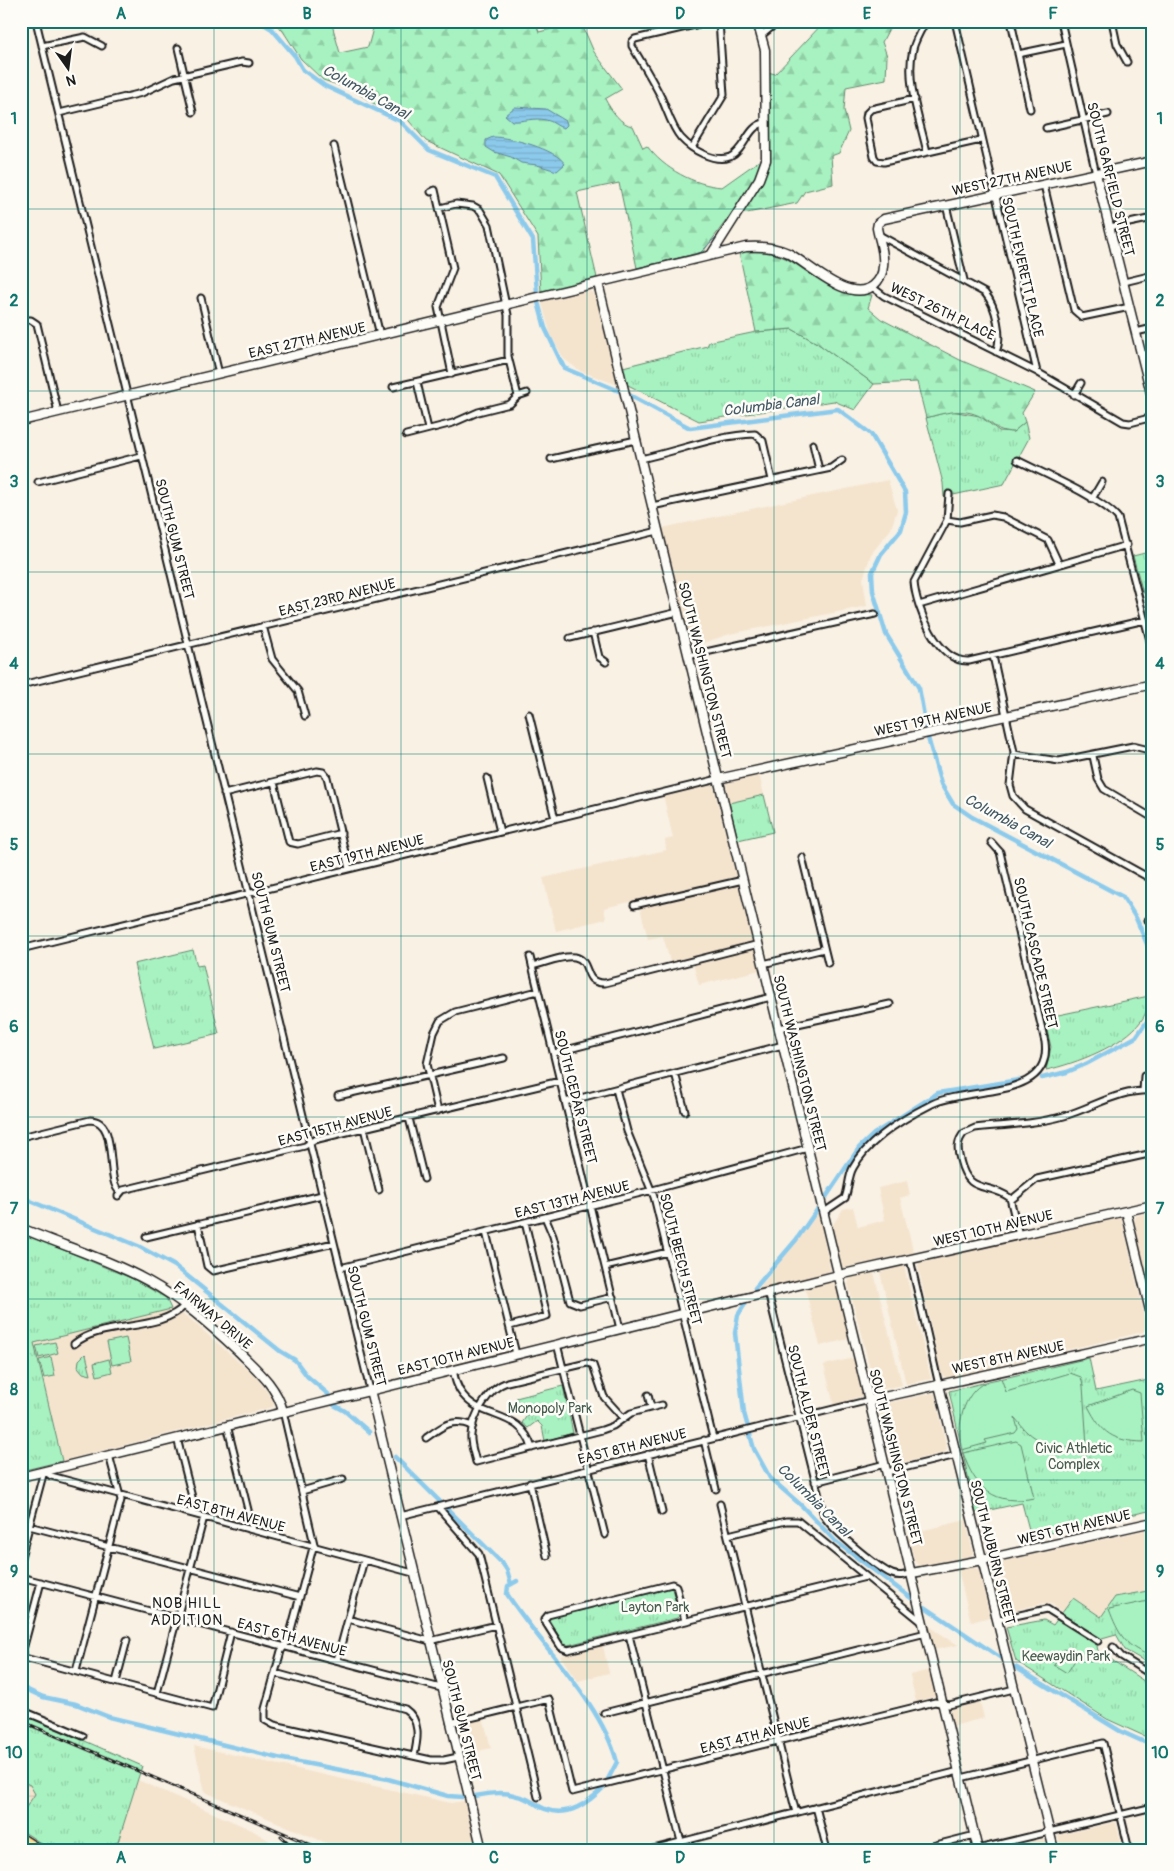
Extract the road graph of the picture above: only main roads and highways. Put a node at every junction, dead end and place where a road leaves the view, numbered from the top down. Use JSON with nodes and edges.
{"nodes":[{"id":1,"x":757,"y":21,"type":"edge"},
{"id":2,"x":1153,"y":161,"type":"edge"},
{"id":3,"x":1096,"y":174,"type":"junction"},
{"id":4,"x":710,"y":255,"type":"junction"},
{"id":5,"x":598,"y":283,"type":"junction"},
{"id":6,"x":872,"y":287,"type":"joint"},
{"id":7,"x":1153,"y":401,"type":"edge"},
{"id":8,"x":21,"y":421,"type":"edge"},
{"id":9,"x":1153,"y":684,"type":"edge"},
{"id":10,"x":718,"y":779,"type":"junction"},
{"id":11,"x":1153,"y":1205,"type":"edge"},
{"id":12,"x":1126,"y":1211,"type":"junction"},
{"id":13,"x":21,"y":1228,"type":"edge"},
{"id":14,"x":839,"y":1275,"type":"junction"},
{"id":15,"x":1153,"y":1322,"type":"edge"},
{"id":16,"x":1153,"y":1338,"type":"edge"},
{"id":17,"x":939,"y":1385,"type":"junction"},
{"id":18,"x":370,"y":1390,"type":"junction"},
{"id":19,"x":870,"y":1400,"type":"junction"},
{"id":20,"x":282,"y":1412,"type":"junction"},
{"id":21,"x":21,"y":1477,"type":"edge"},
{"id":22,"x":1153,"y":1522,"type":"edge"},
{"id":23,"x":982,"y":1560,"type":"junction"},
{"id":24,"x":912,"y":1574,"type":"junction"},
{"id":25,"x":21,"y":1838,"type":"edge"},
{"id":26,"x":40,"y":1850,"type":"edge"},
{"id":27,"x":482,"y":1850,"type":"edge"},
{"id":28,"x":978,"y":1850,"type":"edge"},
{"id":29,"x":1054,"y":1850,"type":"edge"}],
"edges":[{"from":1,"to":4,"type":"main road"},
{"from":2,"to":3,"type":"main road","name":"WEST 27TH AVENUE"},
{"from":3,"to":6,"type":"main road","name":"WEST 27TH AVENUE"},
{"from":3,"to":7,"type":"main road","name":"SOUTH GARFIELD STREET"},
{"from":4,"to":5,"type":"main road"},
{"from":4,"to":6,"type":"main road","name":"WEST 26TH PLACE"},
{"from":5,"to":8,"type":"main road","name":"EAST 27TH AVENUE"},
{"from":5,"to":10,"type":"main road","name":"SOUTH WASHINGTON STREET"},
{"from":9,"to":10,"type":"main road","name":"WEST 19TH AVENUE"},
{"from":10,"to":14,"type":"main road","name":"SOUTH WASHINGTON STREET"},
{"from":11,"to":12,"type":"main road","name":"WEST 10TH AVENUE"},
{"from":12,"to":14,"type":"main road","name":"WEST 10TH AVENUE"},
{"from":12,"to":15,"type":"main road"},
{"from":13,"to":20,"type":"main road","name":"FAIRWAY DRIVE"},
{"from":14,"to":18,"type":"main road","name":"EAST 10TH AVENUE"},
{"from":14,"to":19,"type":"main road","name":"SOUTH WASHINGTON STREET"},
{"from":16,"to":17,"type":"main road","name":"WEST 8TH AVENUE"},
{"from":17,"to":19,"type":"main road","name":"WEST 8TH AVENUE"},
{"from":17,"to":23,"type":"main road","name":"SOUTH AUBURN STREET"},
{"from":18,"to":20,"type":"main road","name":"EAST 10TH AVENUE"},
{"from":18,"to":27,"type":"main road","name":"SOUTH GUM STREET"},
{"from":19,"to":24,"type":"main road","name":"SOUTH WASHINGTON STREET"},
{"from":20,"to":21,"type":"main road","name":"EAST 10TH AVENUE"},
{"from":22,"to":23,"type":"main road","name":"WEST 6TH AVENUE"},
{"from":23,"to":24,"type":"main road","name":"WEST 6TH AVENUE"},
{"from":23,"to":29,"type":"main road","name":"SOUTH AUBURN STREET"},
{"from":24,"to":28,"type":"main road","name":"SOUTH WASHINGTON STREET"},
{"from":25,"to":26,"type":"main road"}]}
